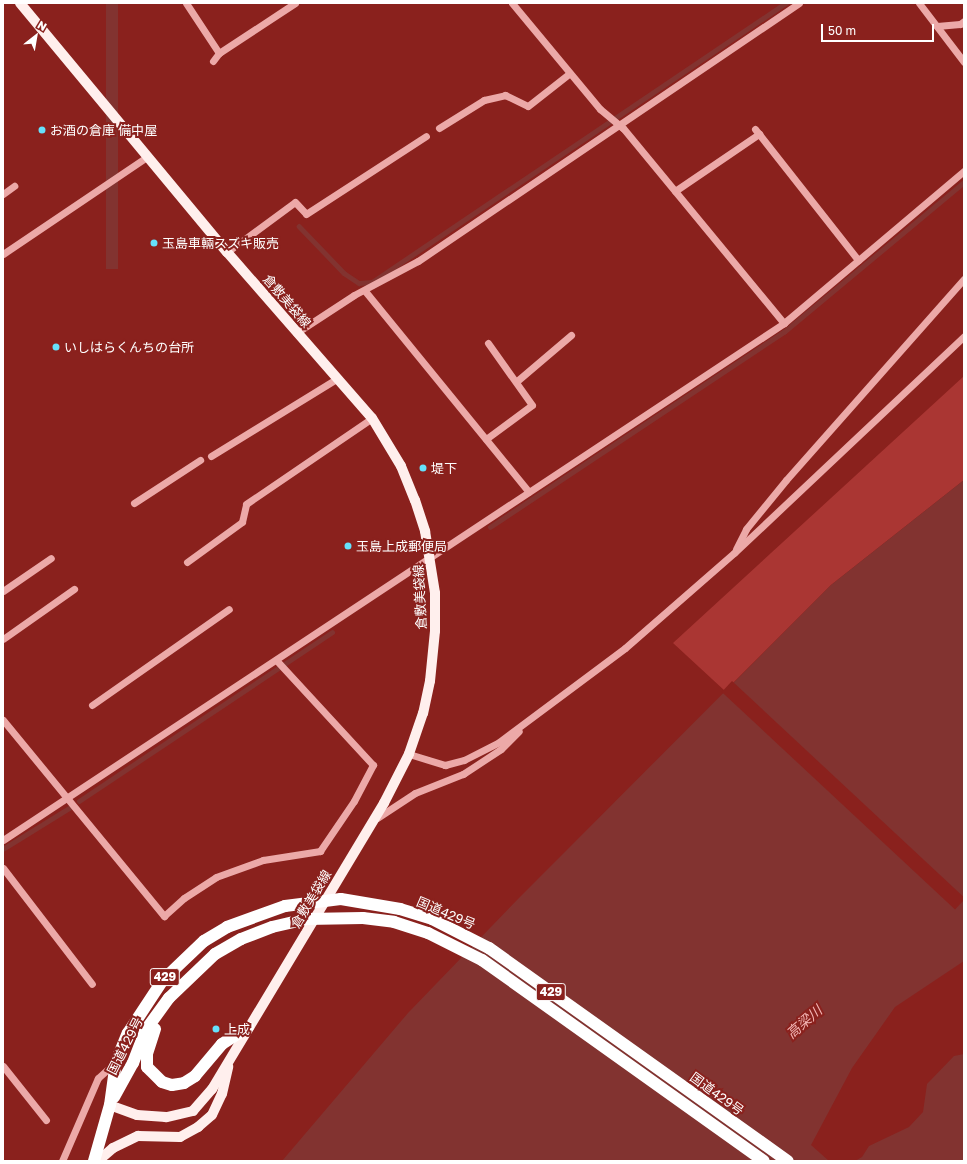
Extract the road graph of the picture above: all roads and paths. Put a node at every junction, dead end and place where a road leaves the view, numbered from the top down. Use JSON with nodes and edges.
{"nodes":[{"id":1,"x":20,"y":3,"type":"edge"},
{"id":2,"x":186,"y":3,"type":"edge"},
{"id":3,"x":295,"y":3,"type":"edge"},
{"id":4,"x":512,"y":3,"type":"edge"},
{"id":5,"x":800,"y":3,"type":"edge"},
{"id":6,"x":919,"y":3,"type":"edge"},
{"id":7,"x":964,"y":21,"type":"edge"},
{"id":8,"x":937,"y":26,"type":"junction"},
{"id":9,"x":219,"y":53,"type":"junction"},
{"id":10,"x":213,"y":61,"type":"dead end"},
{"id":11,"x":964,"y":62,"type":"edge"},
{"id":12,"x":570,"y":73,"type":"junction"},
{"id":13,"x":618,"y":124,"type":"junction"},
{"id":14,"x":439,"y":128,"type":"dead end"},
{"id":15,"x":426,"y":136,"type":"dead end"},
{"id":16,"x":147,"y":157,"type":"junction"},
{"id":17,"x":964,"y":171,"type":"edge"},
{"id":18,"x":14,"y":186,"type":"dead end"},
{"id":19,"x":675,"y":191,"type":"junction"},
{"id":20,"x":3,"y":194,"type":"edge"},
{"id":21,"x":227,"y":252,"type":"junction"},
{"id":22,"x":3,"y":254,"type":"edge"},
{"id":23,"x":858,"y":260,"type":"junction"},
{"id":24,"x":964,"y":280,"type":"edge"},
{"id":25,"x":365,"y":291,"type":"junction"},
{"id":26,"x":784,"y":323,"type":"junction"},
{"id":27,"x":296,"y":333,"type":"junction"},
{"id":28,"x":572,"y":335,"type":"dead end"},
{"id":29,"x":964,"y":336,"type":"edge"},
{"id":30,"x":488,"y":343,"type":"dead end"},
{"id":31,"x":338,"y":378,"type":"junction"},
{"id":32,"x":517,"y":381,"type":"junction"},
{"id":33,"x":372,"y":418,"type":"junction"},
{"id":34,"x":486,"y":439,"type":"junction"},
{"id":35,"x":211,"y":456,"type":"dead end"},
{"id":36,"x":200,"y":460,"type":"dead end"},
{"id":37,"x":529,"y":492,"type":"junction"},
{"id":38,"x":134,"y":503,"type":"dead end"},
{"id":39,"x":734,"y":553,"type":"junction"},
{"id":40,"x":51,"y":558,"type":"dead end"},
{"id":41,"x":430,"y":558,"type":"junction"},
{"id":42,"x":187,"y":562,"type":"dead end"},
{"id":43,"x":74,"y":589,"type":"dead end"},
{"id":44,"x":3,"y":591,"type":"edge"},
{"id":45,"x":229,"y":609,"type":"dead end"},
{"id":46,"x":3,"y":639,"type":"edge"},
{"id":47,"x":276,"y":660,"type":"junction"},
{"id":48,"x":92,"y":705,"type":"dead end"},
{"id":49,"x":536,"y":714,"type":"junction"},
{"id":50,"x":3,"y":720,"type":"edge"},
{"id":51,"x":409,"y":754,"type":"junction"},
{"id":52,"x":67,"y":799,"type":"junction"},
{"id":53,"x":374,"y":820,"type":"junction"},
{"id":54,"x":3,"y":840,"type":"edge"},
{"id":55,"x":3,"y":868,"type":"edge"},
{"id":56,"x":192,"y":974,"type":"junction"},
{"id":57,"x":92,"y":984,"type":"dead end"},
{"id":58,"x":248,"y":1027,"type":"junction"},
{"id":59,"x":231,"y":1055,"type":"junction"},
{"id":60,"x":116,"y":1062,"type":"junction"},
{"id":61,"x":3,"y":1066,"type":"edge"},
{"id":62,"x":110,"y":1105,"type":"junction"},
{"id":63,"x":46,"y":1120,"type":"dead end"},
{"id":64,"x":62,"y":1161,"type":"edge"},
{"id":65,"x":94,"y":1161,"type":"edge"},
{"id":66,"x":98,"y":1161,"type":"edge"},
{"id":67,"x":764,"y":1161,"type":"edge"},
{"id":68,"x":788,"y":1161,"type":"edge"}],
"edges":[{"from":1,"to":16,"type":"main road","name":"倉敷美袋線"},
{"from":2,"to":9,"type":"street"},
{"from":3,"to":9,"type":"street"},
{"from":4,"to":12,"type":"street"},
{"from":5,"to":13,"type":"street"},
{"from":6,"to":8,"type":"street"},
{"from":7,"to":8,"type":"street"},
{"from":8,"to":11,"type":"street"},
{"from":9,"to":10,"type":"street"},
{"from":12,"to":13,"type":"street"},
{"from":12,"to":14,"type":"street"},
{"from":13,"to":19,"type":"street"},
{"from":13,"to":25,"type":"street"},
{"from":15,"to":21,"type":"street"},
{"from":16,"to":21,"type":"main road","name":"倉敷美袋線"},
{"from":16,"to":22,"type":"street"},
{"from":17,"to":23,"type":"street"},
{"from":18,"to":20,"type":"street"},
{"from":19,"to":23,"type":"street"},
{"from":19,"to":26,"type":"street"},
{"from":21,"to":27,"type":"main road","name":"倉敷美袋線"},
{"from":23,"to":26,"type":"street"},
{"from":24,"to":39,"type":"street"},
{"from":25,"to":27,"type":"street"},
{"from":25,"to":34,"type":"street"},
{"from":26,"to":37,"type":"street"},
{"from":27,"to":31,"type":"main road","name":"倉敷美袋線"},
{"from":28,"to":32,"type":"street"},
{"from":29,"to":39,"type":"street"},
{"from":30,"to":32,"type":"street"},
{"from":31,"to":33,"type":"main road","name":"倉敷美袋線"},
{"from":31,"to":35,"type":"street"},
{"from":32,"to":34,"type":"street"},
{"from":33,"to":41,"type":"main road","name":"倉敷美袋線"},
{"from":33,"to":42,"type":"street"},
{"from":34,"to":37,"type":"street"},
{"from":36,"to":38,"type":"street"},
{"from":37,"to":41,"type":"street"},
{"from":39,"to":49,"type":"street"},
{"from":40,"to":44,"type":"street"},
{"from":41,"to":47,"type":"street"},
{"from":41,"to":51,"type":"main road","name":"倉敷美袋線"},
{"from":43,"to":46,"type":"street"},
{"from":45,"to":48,"type":"street"},
{"from":47,"to":52,"type":"street"},
{"from":47,"to":52,"type":"street"},
{"from":49,"to":51,"type":"street"},
{"from":49,"to":53,"type":"street"},
{"from":50,"to":52,"type":"street"},
{"from":51,"to":53,"type":"main road","name":"倉敷美袋線"},
{"from":52,"to":54,"type":"street"},
{"from":53,"to":58,"type":"main road","name":"倉敷美袋線"},
{"from":55,"to":57,"type":"street"},
{"from":56,"to":58,"type":"highway"},
{"from":56,"to":62,"type":"highway","name":"国道429号","number":"429"},
{"from":56,"to":67,"type":"highway","name":"国道429号","number":"429"},
{"from":58,"to":59,"type":"main road","name":"倉敷美袋線"},
{"from":59,"to":62,"type":"main road","name":"倉敷美袋線"},
{"from":59,"to":66,"type":"main road"},
{"from":60,"to":62,"type":"highway","name":"国道429号","number":"429"},
{"from":60,"to":64,"type":"street"},
{"from":60,"to":68,"type":"highway","name":"国道429号","number":"429"},
{"from":61,"to":63,"type":"street"},
{"from":62,"to":65,"type":"highway","name":"国道429号","number":"429"}]}
